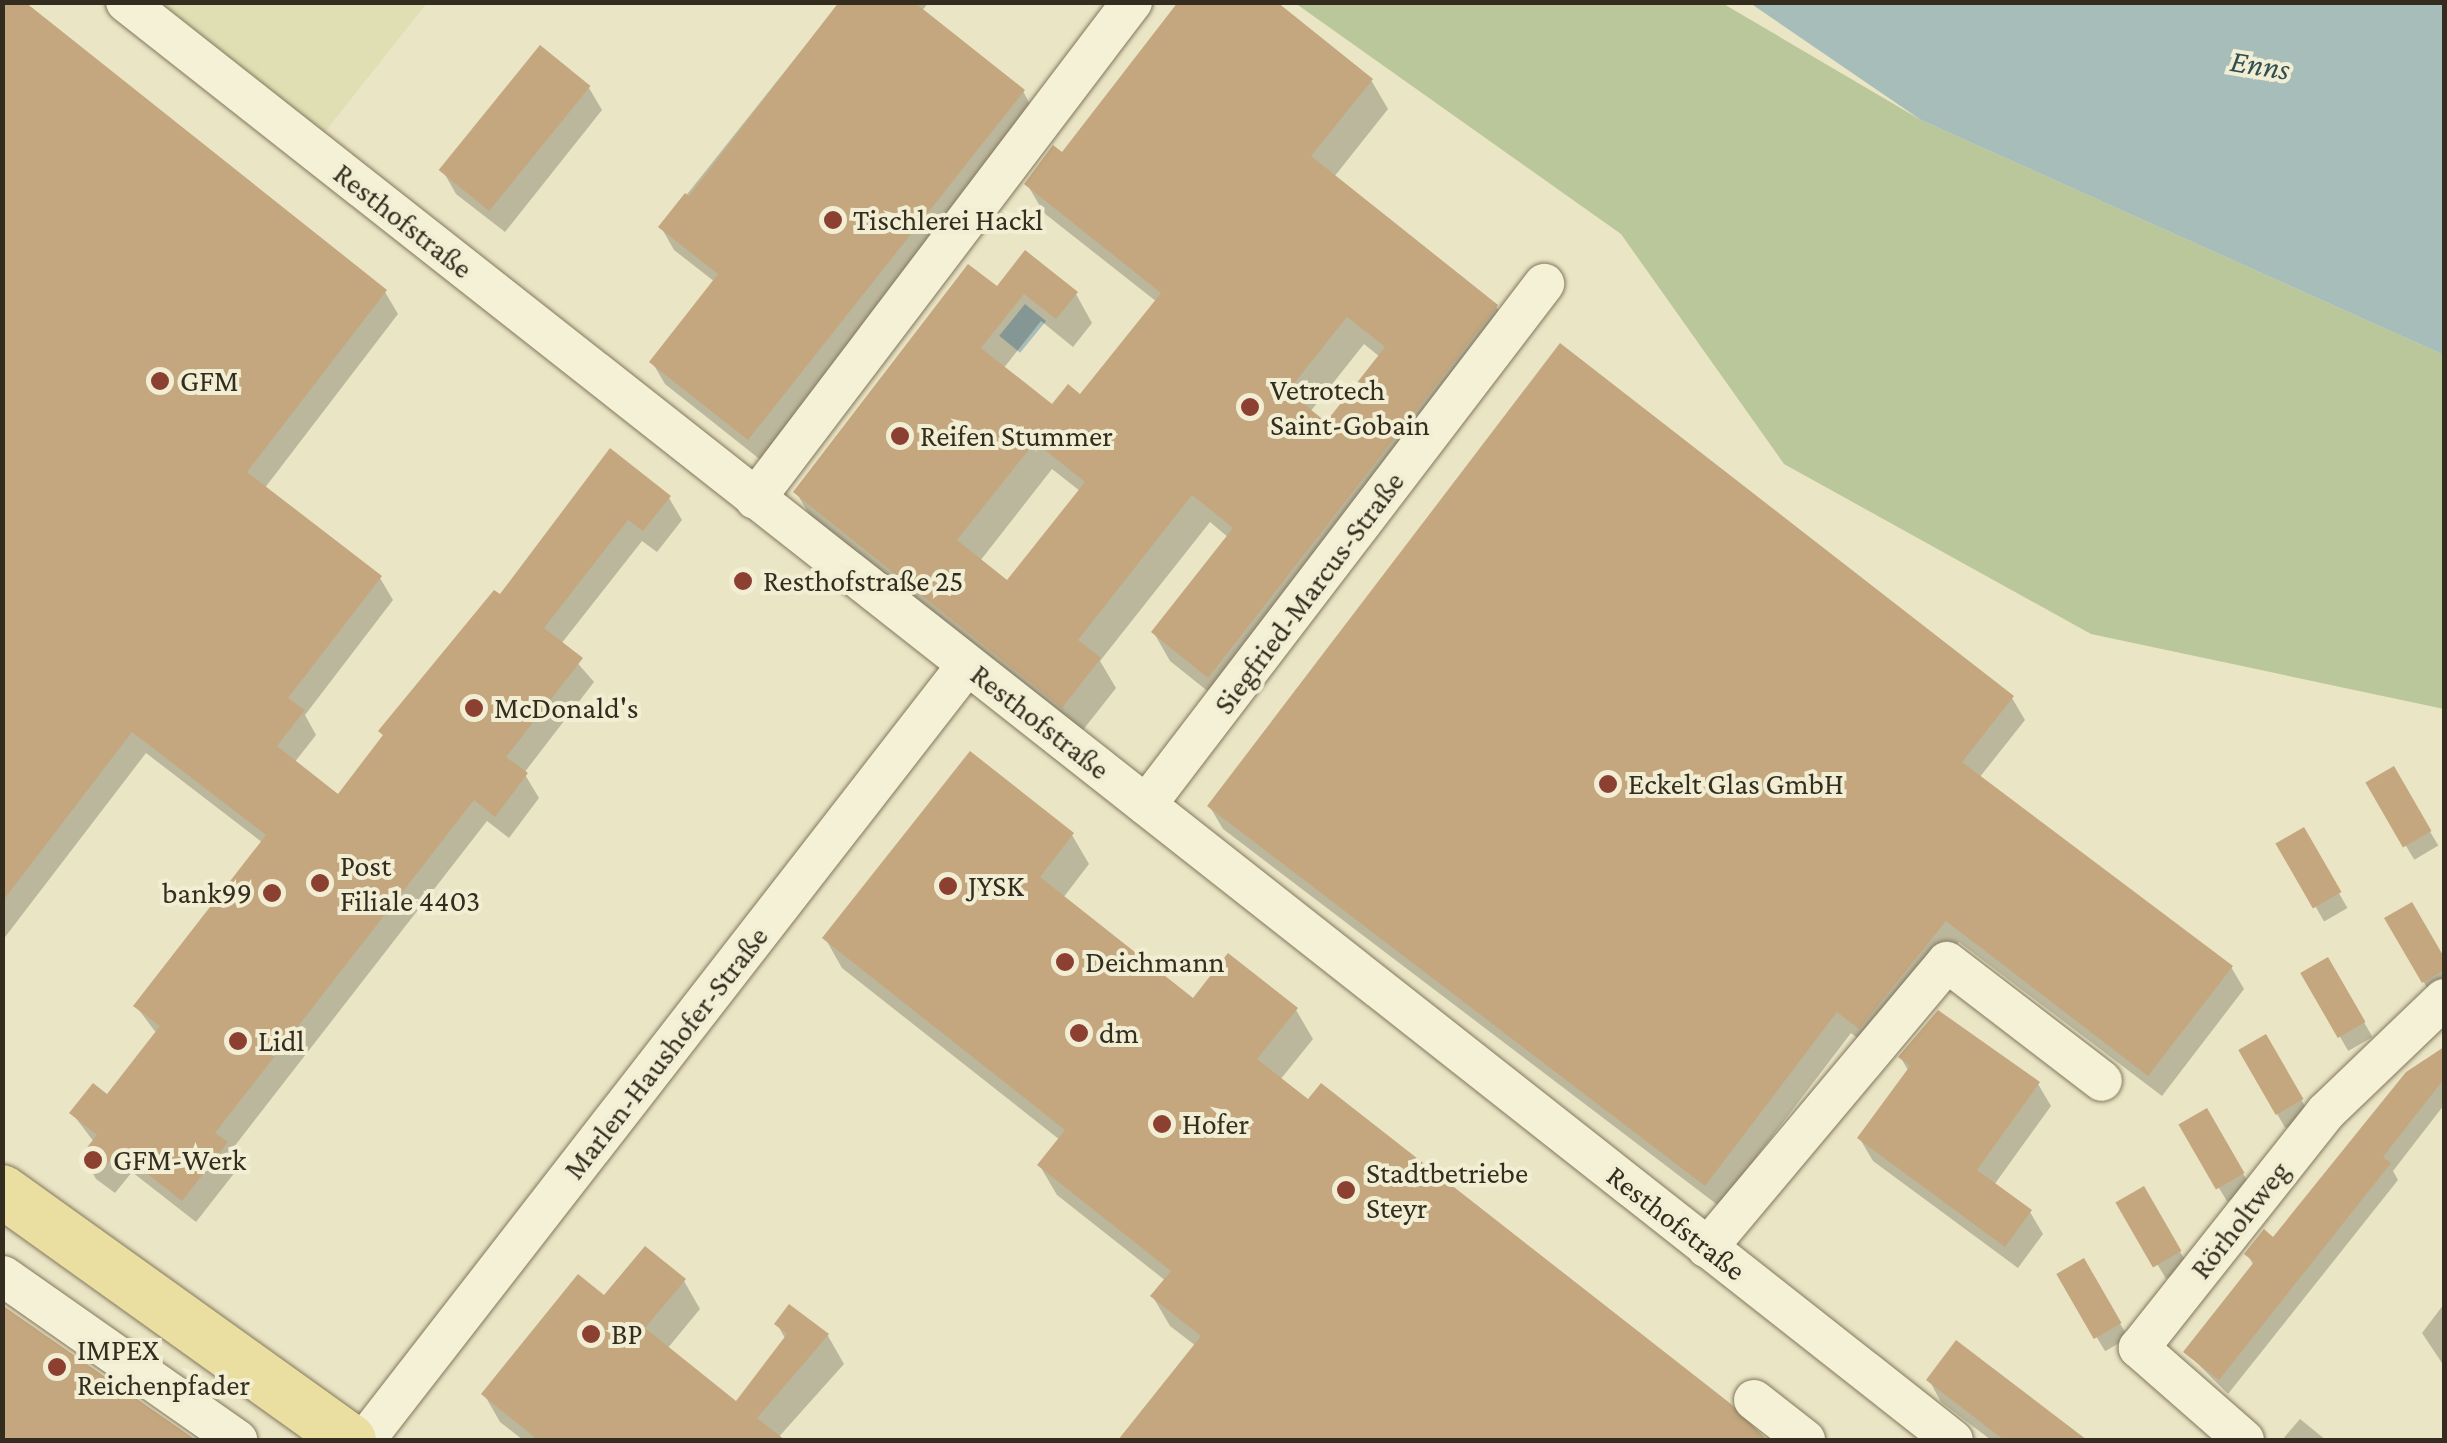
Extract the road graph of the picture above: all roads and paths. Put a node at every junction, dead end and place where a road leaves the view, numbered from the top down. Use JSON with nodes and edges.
{"nodes":[{"id":1,"x":126,"y":2,"type":"edge"},
{"id":2,"x":1132,"y":2,"type":"edge"},
{"id":3,"x":1544,"y":284,"type":"dead end"},
{"id":4,"x":754,"y":499,"type":"junction"},
{"id":5,"x":967,"y":665,"type":"junction"},
{"id":6,"x":1146,"y":806,"type":"junction"},
{"id":7,"x":2444,"y":999,"type":"edge"},
{"id":8,"x":2102,"y":1081,"type":"dead end"},
{"id":9,"x":2,"y":1191,"type":"edge"},
{"id":10,"x":1707,"y":1248,"type":"junction"},
{"id":11,"x":4,"y":1276,"type":"edge"},
{"id":12,"x":1754,"y":1400,"type":"dead end"},
{"id":13,"x":237,"y":1440,"type":"edge"},
{"id":14,"x":350,"y":1440,"type":"edge"},
{"id":15,"x":364,"y":1440,"type":"edge"},
{"id":16,"x":1805,"y":1440,"type":"edge"},
{"id":17,"x":1953,"y":1440,"type":"edge"},
{"id":18,"x":2244,"y":1440,"type":"edge"}],
"edges":[{"from":1,"to":4,"type":"street","name":"Resthofstraße"},
{"from":2,"to":4,"type":"street"},
{"from":3,"to":6,"type":"street","name":"Siegfried-Marcus-Straße"},
{"from":4,"to":5,"type":"street","name":"Resthofstraße"},
{"from":5,"to":6,"type":"street","name":"Resthofstraße"},
{"from":5,"to":15,"type":"street","name":"Marlen-Haushofer-Straße"},
{"from":6,"to":10,"type":"street","name":"Resthofstraße"},
{"from":7,"to":18,"type":"street","name":"Rörholtweg"},
{"from":8,"to":10,"type":"street"},
{"from":9,"to":14,"type":"main road"},
{"from":10,"to":17,"type":"street","name":"Resthofstraße"},
{"from":11,"to":13,"type":"street"},
{"from":12,"to":16,"type":"street"}]}
